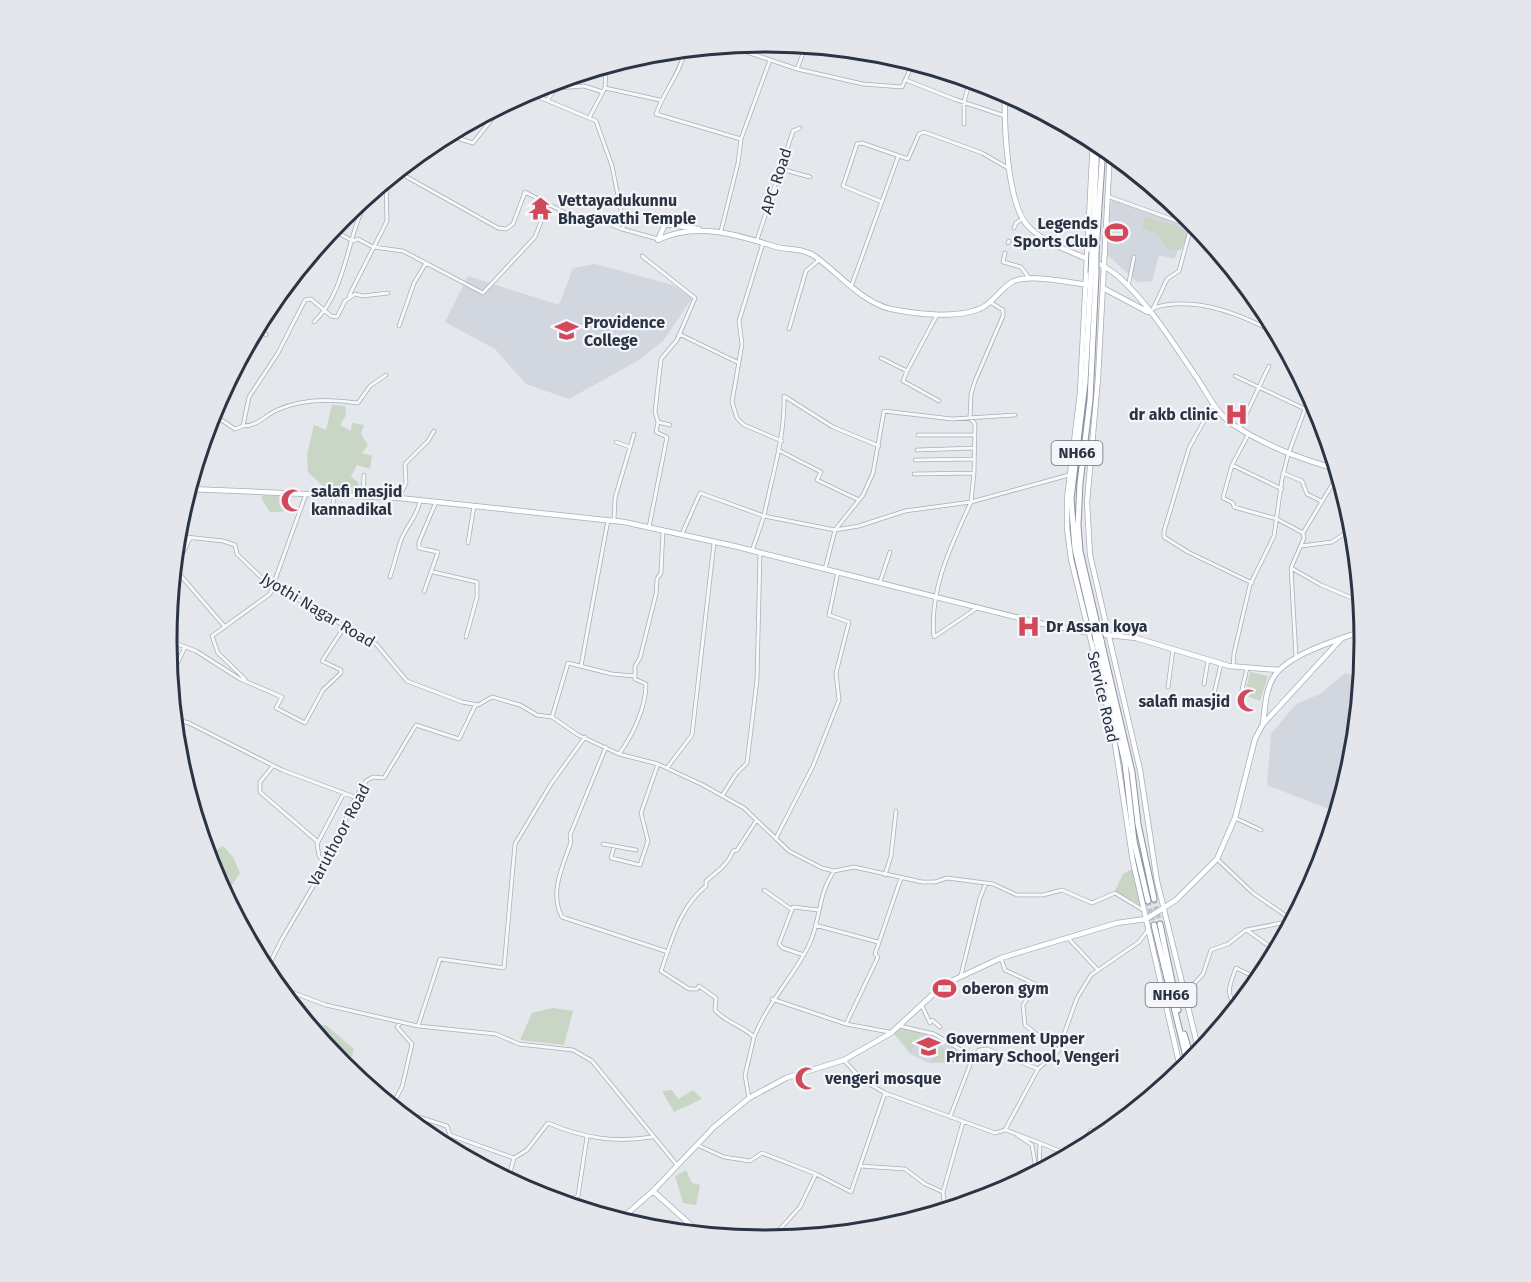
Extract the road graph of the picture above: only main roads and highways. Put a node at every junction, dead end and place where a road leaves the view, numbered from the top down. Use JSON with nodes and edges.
{"nodes":[{"id":1,"x":1097,"y":155,"type":"edge"},
{"id":2,"x":1102,"y":159,"type":"edge"},
{"id":3,"x":1094,"y":252,"type":"junction"},
{"id":4,"x":1151,"y":900,"type":"tunnel mouth"},
{"id":5,"x":1189,"y":1050,"type":"edge"},
{"id":6,"x":1185,"y":1054,"type":"edge"}],
"edges":[{"from":1,"to":3,"type":"highway","number":"NH66"},
{"from":2,"to":3,"type":"highway","number":"NH66"},
{"from":3,"to":4,"type":"highway","number":"NH66","bridge":true},
{"from":5,"to":6,"type":"highway","number":"NH66"}]}
